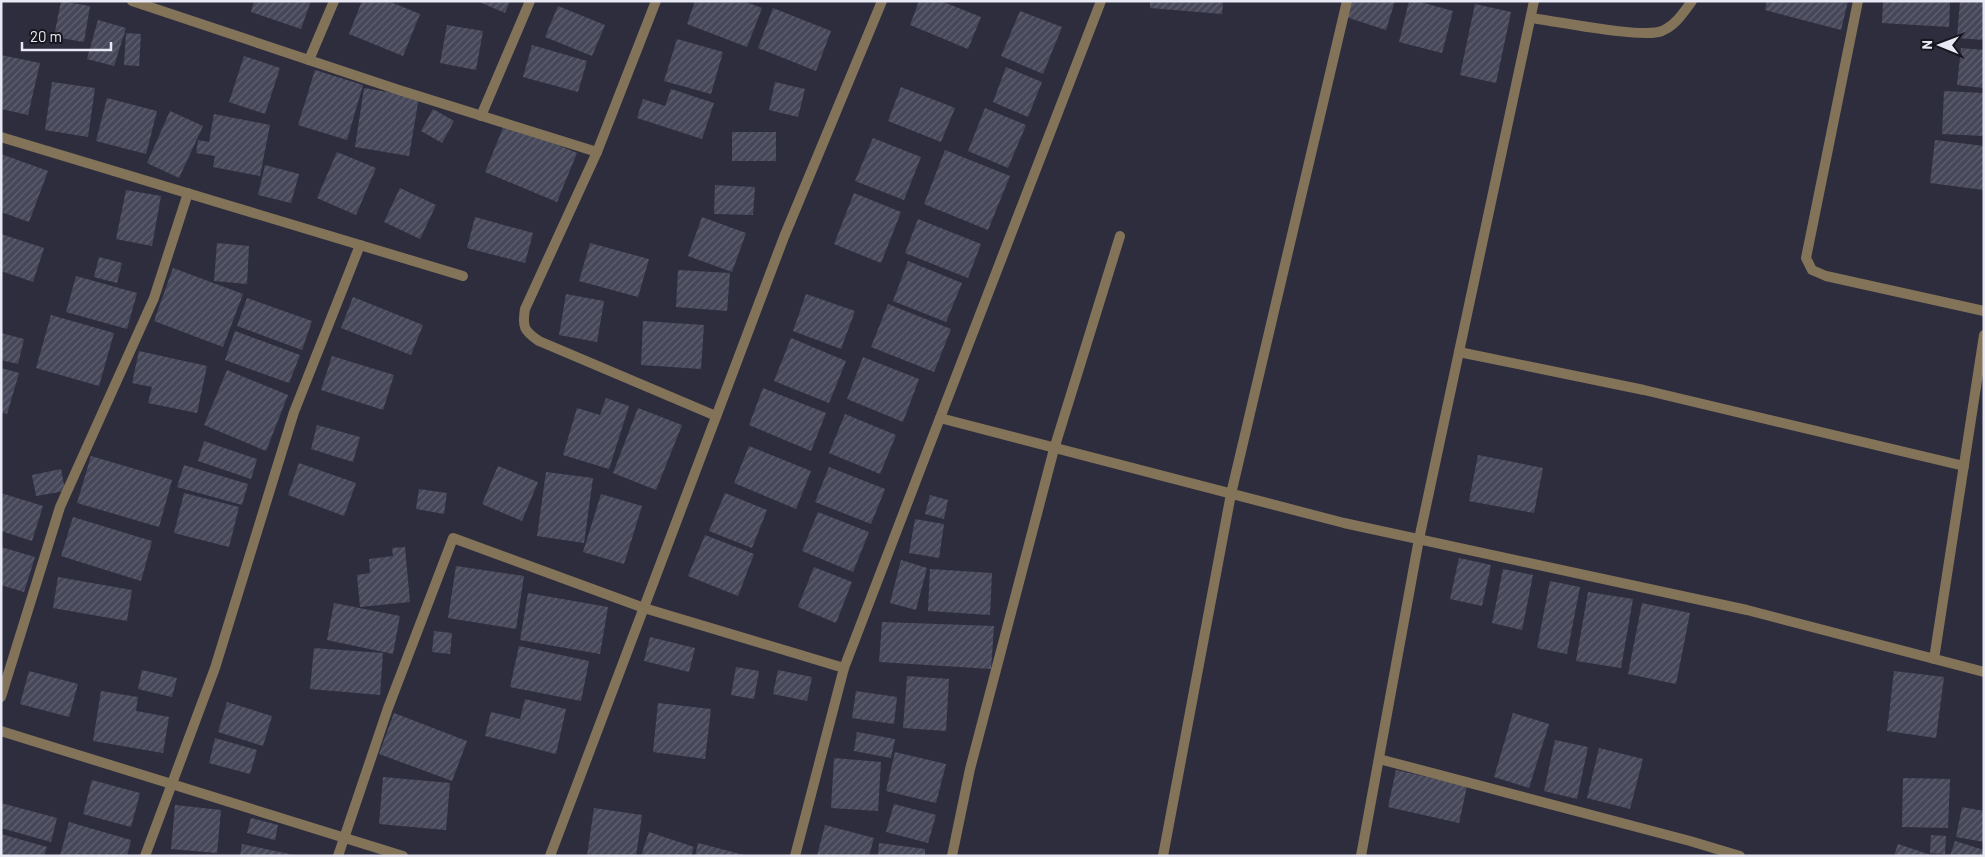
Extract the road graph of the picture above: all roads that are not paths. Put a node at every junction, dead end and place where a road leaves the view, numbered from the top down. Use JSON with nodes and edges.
{"nodes":[{"id":1,"x":132,"y":1,"type":"edge"},
{"id":2,"x":334,"y":1,"type":"edge"},
{"id":3,"x":530,"y":1,"type":"edge"},
{"id":4,"x":656,"y":1,"type":"edge"},
{"id":5,"x":882,"y":1,"type":"edge"},
{"id":6,"x":1101,"y":1,"type":"edge"},
{"id":7,"x":1347,"y":1,"type":"edge"},
{"id":8,"x":1534,"y":1,"type":"edge"},
{"id":9,"x":1692,"y":1,"type":"edge"},
{"id":10,"x":1858,"y":1,"type":"edge"},
{"id":11,"x":1530,"y":18,"type":"junction"},
{"id":12,"x":309,"y":60,"type":"junction"},
{"id":13,"x":480,"y":116,"type":"junction"},
{"id":14,"x":1,"y":137,"type":"edge"},
{"id":15,"x":597,"y":152,"type":"junction"},
{"id":16,"x":188,"y":193,"type":"junction"},
{"id":17,"x":1120,"y":236,"type":"dead end"},
{"id":18,"x":360,"y":244,"type":"junction"},
{"id":19,"x":463,"y":276,"type":"dead end"},
{"id":20,"x":1984,"y":311,"type":"edge"},
{"id":21,"x":1984,"y":335,"type":"edge"},
{"id":22,"x":1459,"y":352,"type":"junction"},
{"id":23,"x":716,"y":416,"type":"junction"},
{"id":24,"x":940,"y":418,"type":"junction"},
{"id":25,"x":1054,"y":448,"type":"junction"},
{"id":26,"x":1964,"y":466,"type":"junction"},
{"id":27,"x":1231,"y":494,"type":"junction"},
{"id":28,"x":1419,"y":539,"type":"junction"},
{"id":29,"x":644,"y":608,"type":"junction"},
{"id":30,"x":1934,"y":659,"type":"junction"},
{"id":31,"x":844,"y":668,"type":"junction"},
{"id":32,"x":1984,"y":672,"type":"edge"},
{"id":33,"x":1,"y":697,"type":"edge"},
{"id":34,"x":1,"y":731,"type":"edge"},
{"id":35,"x":1379,"y":759,"type":"junction"},
{"id":36,"x":172,"y":784,"type":"junction"},
{"id":37,"x":344,"y":838,"type":"junction"},
{"id":38,"x":145,"y":856,"type":"edge"},
{"id":39,"x":338,"y":856,"type":"edge"},
{"id":40,"x":403,"y":856,"type":"edge"},
{"id":41,"x":550,"y":856,"type":"edge"},
{"id":42,"x":795,"y":856,"type":"edge"},
{"id":43,"x":952,"y":856,"type":"edge"},
{"id":44,"x":1163,"y":856,"type":"edge"},
{"id":45,"x":1361,"y":856,"type":"edge"},
{"id":46,"x":1740,"y":856,"type":"edge"}],
"edges":[{"from":1,"to":12,"type":"street"},
{"from":2,"to":12,"type":"street"},
{"from":3,"to":13,"type":"street"},
{"from":4,"to":15,"type":"street"},
{"from":5,"to":23,"type":"street"},
{"from":6,"to":24,"type":"street"},
{"from":7,"to":27,"type":"street"},
{"from":8,"to":11,"type":"street"},
{"from":9,"to":11,"type":"street"},
{"from":10,"to":20,"type":"street"},
{"from":11,"to":22,"type":"street"},
{"from":12,"to":13,"type":"street"},
{"from":13,"to":15,"type":"street"},
{"from":14,"to":16,"type":"street"},
{"from":15,"to":23,"type":"street"},
{"from":16,"to":18,"type":"street"},
{"from":16,"to":33,"type":"street"},
{"from":17,"to":25,"type":"street"},
{"from":18,"to":19,"type":"street"},
{"from":18,"to":36,"type":"street"},
{"from":21,"to":26,"type":"street"},
{"from":22,"to":26,"type":"street"},
{"from":22,"to":28,"type":"street"},
{"from":23,"to":29,"type":"street"},
{"from":24,"to":25,"type":"street"},
{"from":24,"to":31,"type":"street"},
{"from":25,"to":27,"type":"street"},
{"from":25,"to":43,"type":"street"},
{"from":26,"to":30,"type":"street"},
{"from":27,"to":28,"type":"street"},
{"from":27,"to":44,"type":"street"},
{"from":28,"to":30,"type":"street"},
{"from":28,"to":35,"type":"street"},
{"from":29,"to":31,"type":"street"},
{"from":29,"to":37,"type":"street"},
{"from":29,"to":41,"type":"street"},
{"from":30,"to":32,"type":"street"},
{"from":31,"to":42,"type":"street"},
{"from":34,"to":36,"type":"street"},
{"from":35,"to":45,"type":"street"},
{"from":35,"to":46,"type":"street"},
{"from":36,"to":37,"type":"street"},
{"from":36,"to":38,"type":"street"},
{"from":37,"to":39,"type":"street"},
{"from":37,"to":40,"type":"street"}]}
